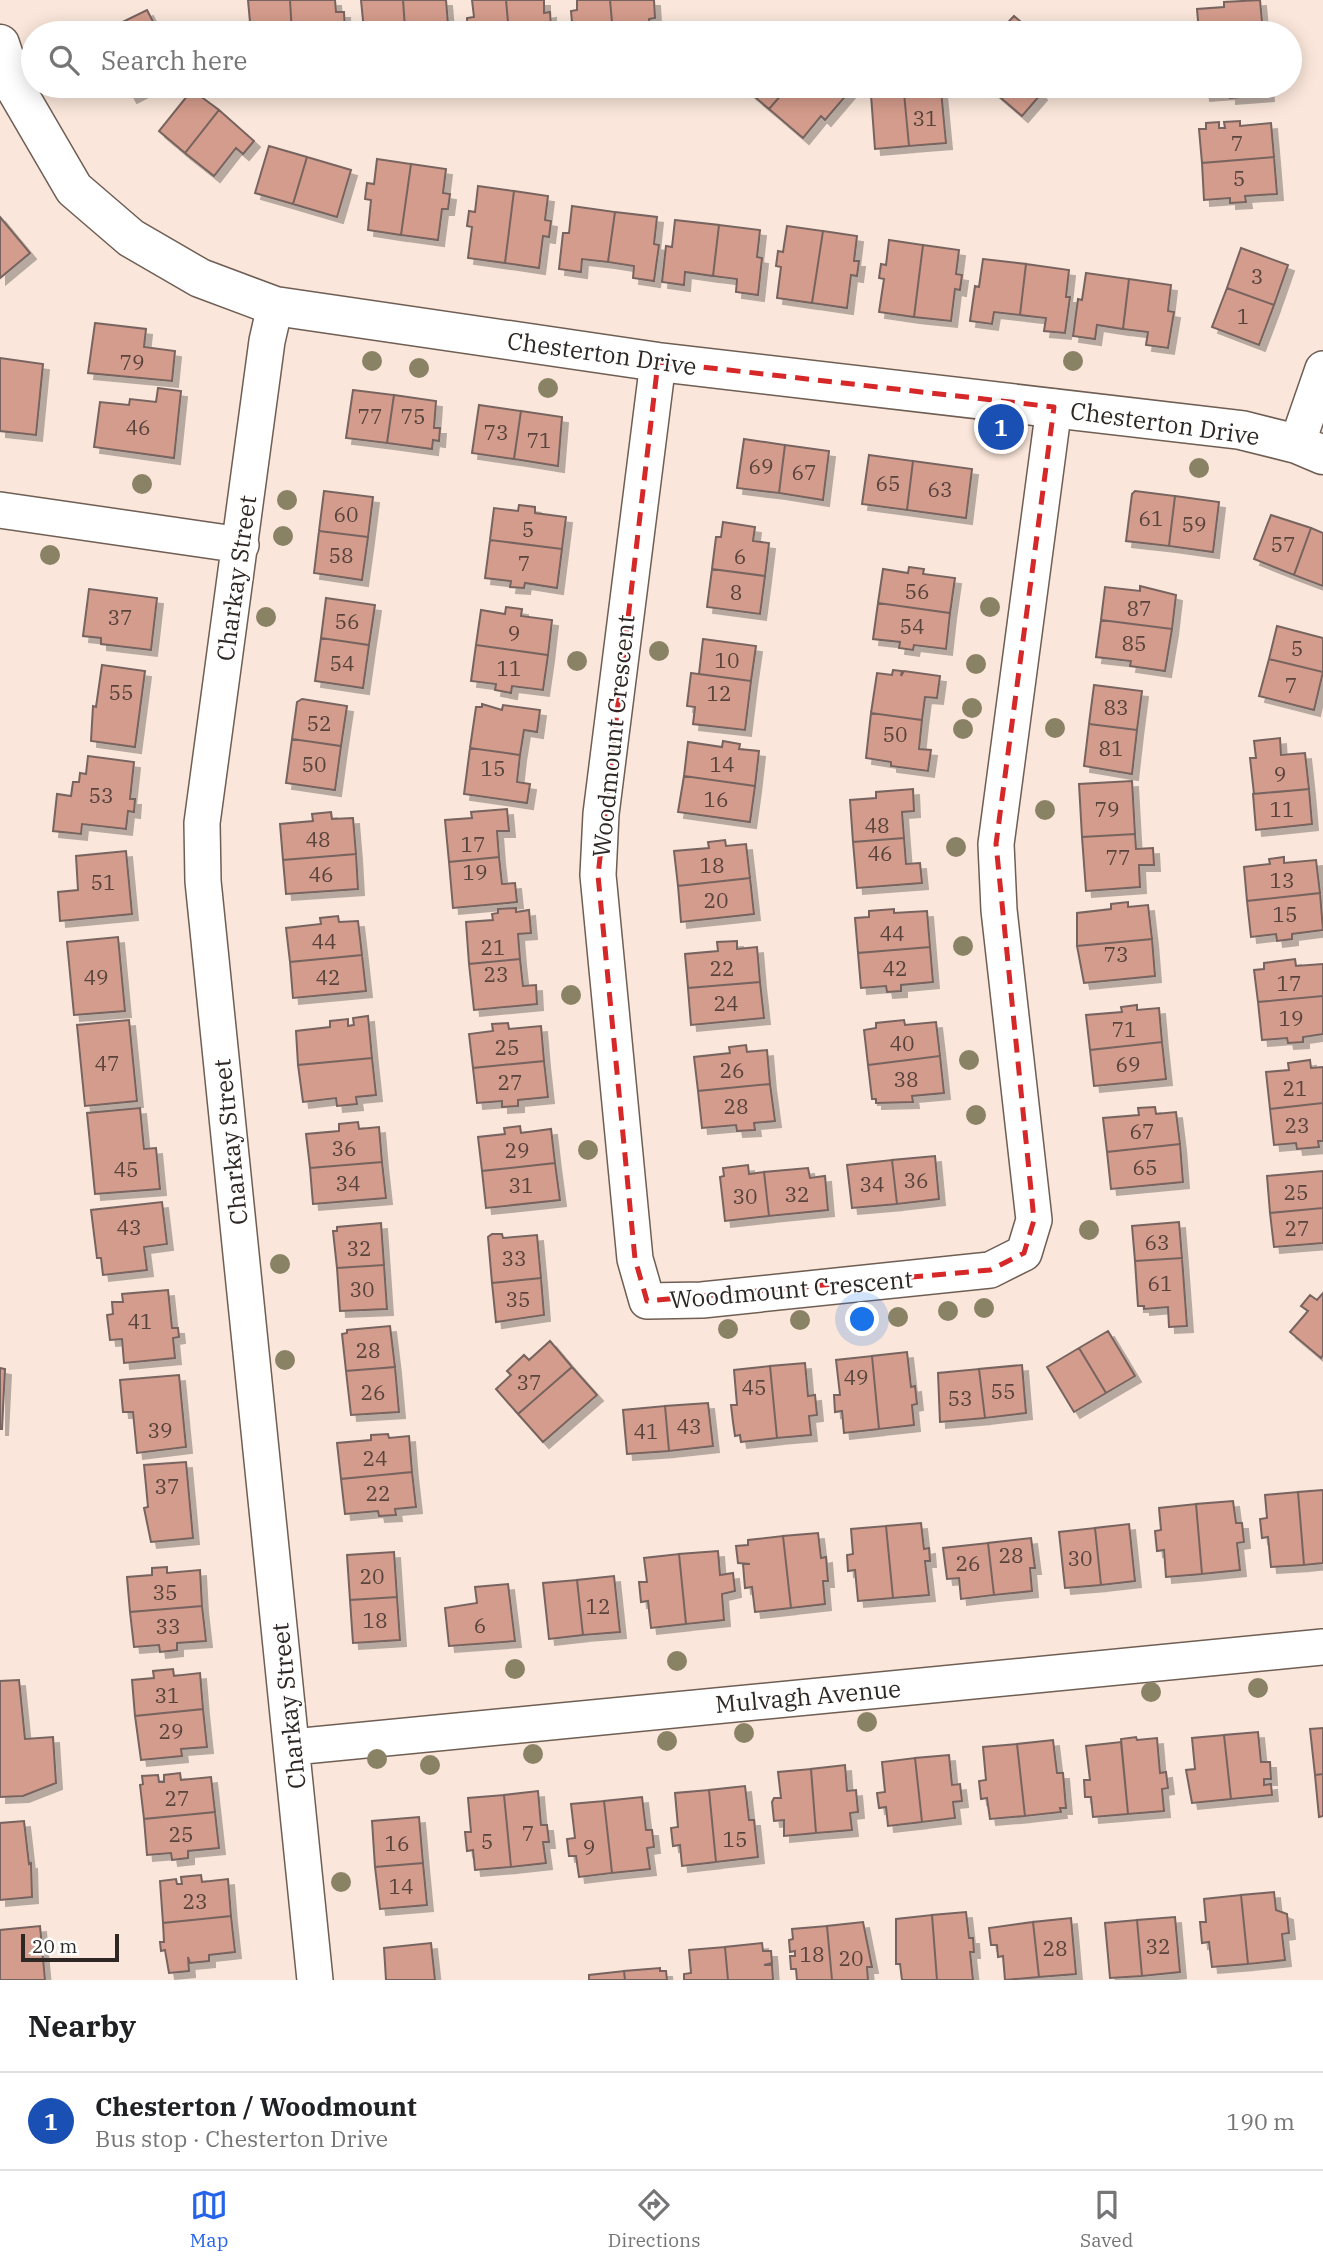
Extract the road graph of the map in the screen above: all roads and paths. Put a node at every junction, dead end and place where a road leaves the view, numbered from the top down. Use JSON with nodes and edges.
{"nodes":[{"id":1,"x":0,"y":44,"type":"edge"},
{"id":2,"x":275,"y":306,"type":"junction"},
{"id":3,"x":658,"y":362,"type":"junction"},
{"id":4,"x":1323,"y":369,"type":"edge"},
{"id":5,"x":1054,"y":407,"type":"junction"},
{"id":6,"x":1310,"y":449,"type":"edge"},
{"id":7,"x":0,"y":510,"type":"edge"},
{"id":8,"x":241,"y":545,"type":"junction"},
{"id":9,"x":1323,"y":1647,"type":"edge"},
{"id":10,"x":293,"y":1747,"type":"junction"},
{"id":11,"x":315,"y":1980,"type":"edge"}],
"edges":[{"from":1,"to":2,"type":"street","name":"Chesterton Drive"},
{"from":2,"to":3,"type":"street","name":"Chesterton Drive"},
{"from":2,"to":8,"type":"street","name":"Charkay Street"},
{"from":3,"to":5,"type":"street","name":"Chesterton Drive"},
{"from":3,"to":5,"type":"street","name":"Woodmount Crescent"},
{"from":4,"to":6,"type":"street"},
{"from":5,"to":6,"type":"street","name":"Chesterton Drive"},
{"from":7,"to":8,"type":"street"},
{"from":8,"to":10,"type":"street","name":"Charkay Street"},
{"from":9,"to":10,"type":"street","name":"Mulvagh Avenue"},
{"from":10,"to":11,"type":"street","name":"Charkay Street"}]}
